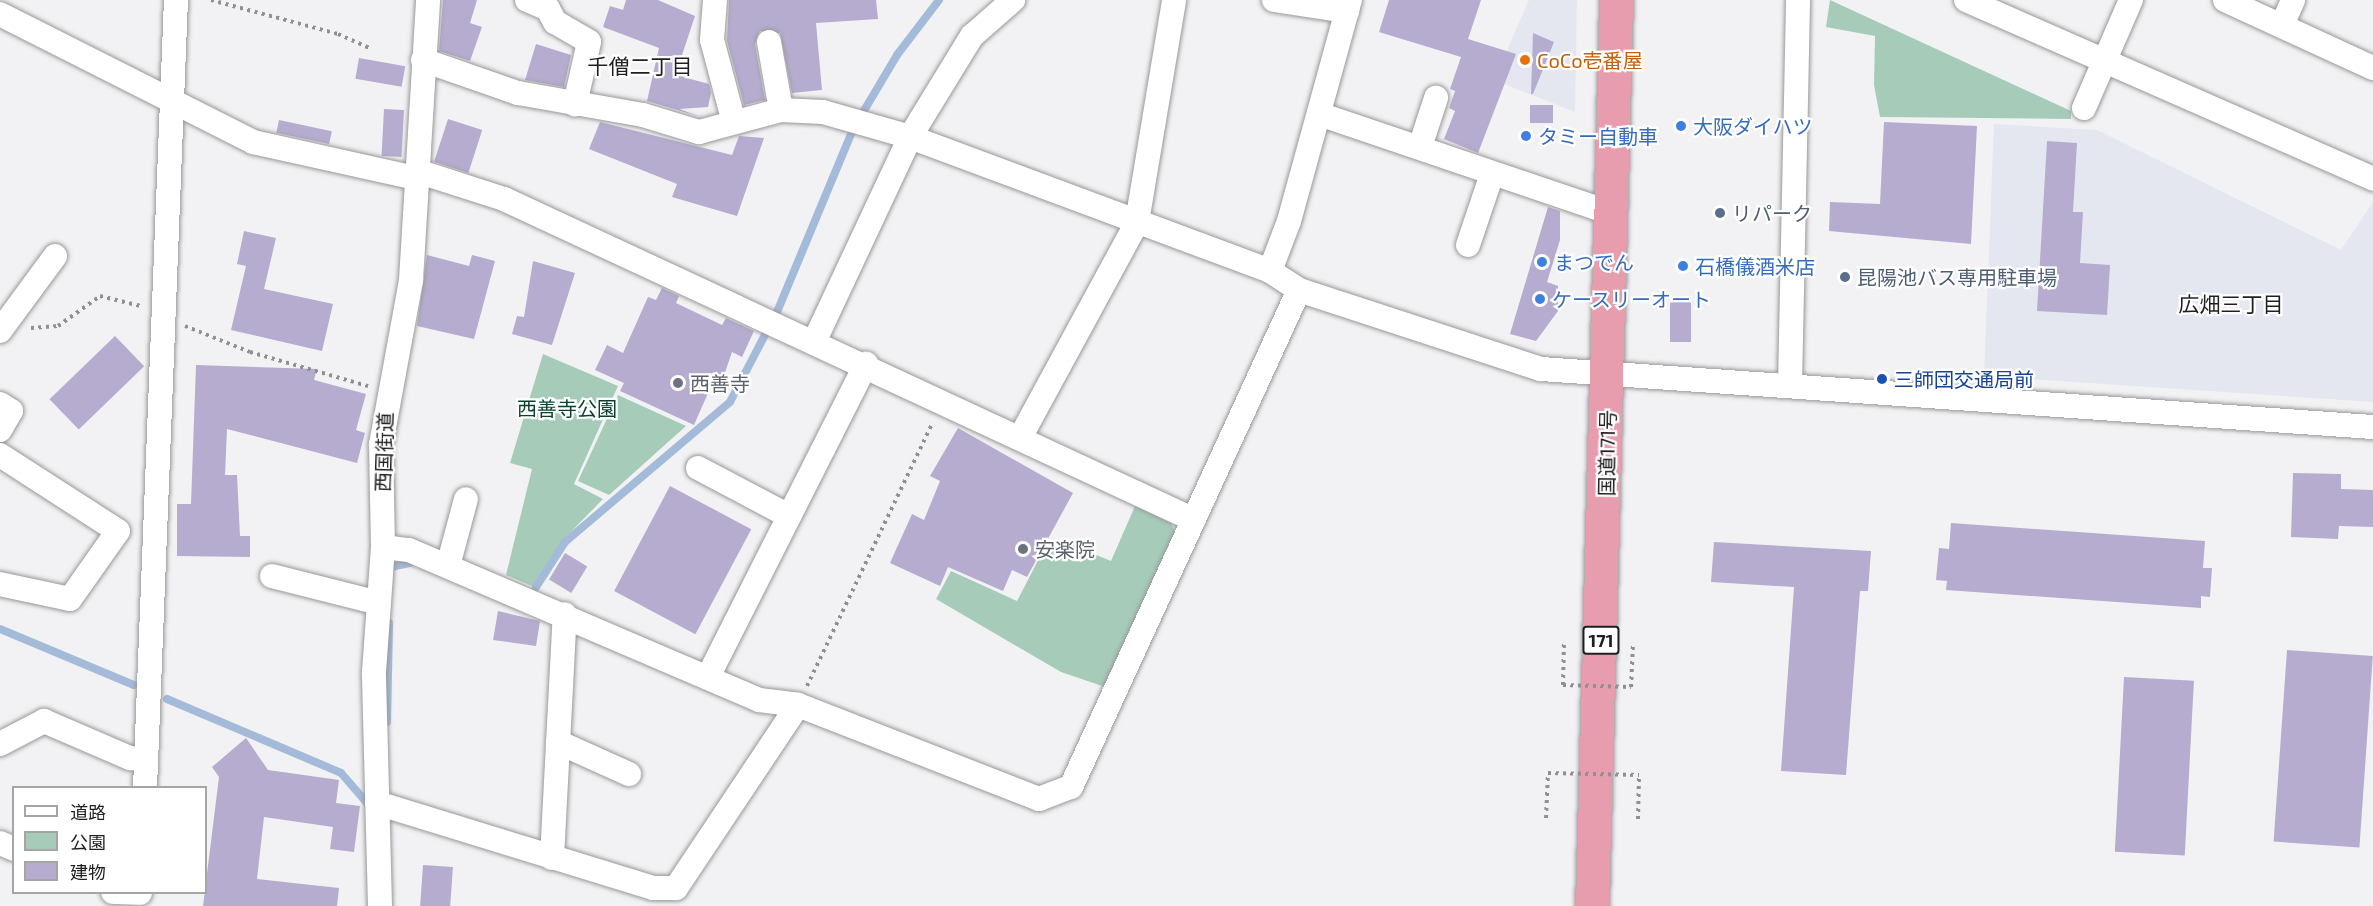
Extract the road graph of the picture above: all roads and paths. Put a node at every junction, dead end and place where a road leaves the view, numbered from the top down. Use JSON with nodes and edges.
{"nodes":[{"id":1,"x":176,"y":0,"type":"edge"},
{"id":2,"x":211,"y":0,"type":"edge"},
{"id":3,"x":428,"y":0,"type":"edge"},
{"id":4,"x":527,"y":0,"type":"edge"},
{"id":5,"x":715,"y":0,"type":"edge"},
{"id":6,"x":1013,"y":0,"type":"edge"},
{"id":7,"x":1174,"y":0,"type":"edge"},
{"id":8,"x":1274,"y":0,"type":"edge"},
{"id":9,"x":1616,"y":0,"type":"edge"},
{"id":10,"x":1798,"y":0,"type":"edge"},
{"id":11,"x":1965,"y":0,"type":"edge"},
{"id":12,"x":2131,"y":0,"type":"edge"},
{"id":13,"x":2225,"y":0,"type":"edge"},
{"id":14,"x":2293,"y":0,"type":"edge"},
{"id":15,"x":1349,"y":6,"type":"edge"},
{"id":16,"x":0,"y":14,"type":"edge"},
{"id":17,"x":2282,"y":25,"type":"junction"},
{"id":18,"x":769,"y":42,"type":"dead end"},
{"id":19,"x":371,"y":49,"type":"dead end"},
{"id":20,"x":423,"y":60,"type":"junction"},
{"id":21,"x":2106,"y":62,"type":"junction"},
{"id":22,"x":2373,"y":68,"type":"edge"},
{"id":23,"x":1436,"y":98,"type":"dead end"},
{"id":24,"x":173,"y":104,"type":"junction"},
{"id":25,"x":575,"y":104,"type":"junction"},
{"id":26,"x":2084,"y":108,"type":"dead end"},
{"id":27,"x":781,"y":110,"type":"junction"},
{"id":28,"x":1319,"y":114,"type":"junction"},
{"id":29,"x":733,"y":119,"type":"junction"},
{"id":30,"x":910,"y":136,"type":"junction"},
{"id":31,"x":1420,"y":147,"type":"junction"},
{"id":32,"x":1492,"y":174,"type":"junction"},
{"id":33,"x":417,"y":175,"type":"junction"},
{"id":34,"x":2373,"y":179,"type":"edge"},
{"id":35,"x":1608,"y":212,"type":"junction"},
{"id":36,"x":1137,"y":222,"type":"junction"},
{"id":37,"x":1468,"y":245,"type":"dead end"},
{"id":38,"x":55,"y":256,"type":"dead end"},
{"id":39,"x":1270,"y":271,"type":"junction"},
{"id":40,"x":1299,"y":290,"type":"junction"},
{"id":41,"x":4,"y":318,"type":"edge"},
{"id":42,"x":164,"y":322,"type":"junction"},
{"id":43,"x":815,"y":340,"type":"junction"},
{"id":44,"x":866,"y":364,"type":"junction"},
{"id":45,"x":1609,"y":375,"type":"junction"},
{"id":46,"x":1790,"y":385,"type":"junction"},
{"id":47,"x":388,"y":392,"type":"junction"},
{"id":48,"x":944,"y":399,"type":"junction"},
{"id":49,"x":0,"y":404,"type":"edge"},
{"id":50,"x":2373,"y":427,"type":"edge"},
{"id":51,"x":0,"y":430,"type":"edge"},
{"id":52,"x":1021,"y":436,"type":"junction"},
{"id":53,"x":0,"y":455,"type":"edge"},
{"id":54,"x":698,"y":468,"type":"dead end"},
{"id":55,"x":466,"y":499,"type":"dead end"},
{"id":56,"x":789,"y":516,"type":"junction"},
{"id":57,"x":1190,"y":518,"type":"junction"},
{"id":58,"x":383,"y":547,"type":"junction"},
{"id":59,"x":448,"y":567,"type":"junction"},
{"id":60,"x":272,"y":576,"type":"dead end"},
{"id":61,"x":0,"y":584,"type":"edge"},
{"id":62,"x":379,"y":603,"type":"junction"},
{"id":63,"x":565,"y":614,"type":"junction"},
{"id":64,"x":1564,"y":642,"type":"dead end"},
{"id":65,"x":1633,"y":645,"type":"dead end"},
{"id":66,"x":708,"y":676,"type":"junction"},
{"id":67,"x":798,"y":705,"type":"junction"},
{"id":68,"x":558,"y":742,"type":"junction"},
{"id":69,"x":0,"y":744,"type":"edge"},
{"id":70,"x":146,"y":759,"type":"junction"},
{"id":71,"x":629,"y":774,"type":"dead end"},
{"id":72,"x":145,"y":786,"type":"edge"},
{"id":73,"x":377,"y":803,"type":"junction"},
{"id":74,"x":1546,"y":818,"type":"dead end"},
{"id":75,"x":1638,"y":819,"type":"dead end"},
{"id":76,"x":552,"y":858,"type":"junction"},
{"id":77,"x":124,"y":894,"type":"edge"},
{"id":78,"x":140,"y":897,"type":"edge"},
{"id":79,"x":380,"y":906,"type":"edge"},
{"id":80,"x":1592,"y":906,"type":"edge"}],
"edges":[{"from":1,"to":24,"type":"street"},
{"from":2,"to":19,"type":"path"},
{"from":3,"to":20,"type":"street","name":"西国街道"},
{"from":4,"to":25,"type":"street"},
{"from":5,"to":29,"type":"street"},
{"from":6,"to":30,"type":"street"},
{"from":7,"to":36,"type":"street"},
{"from":8,"to":15,"type":"street"},
{"from":9,"to":35,"type":"highway","name":"国道171号","number":"171"},
{"from":10,"to":46,"type":"street"},
{"from":11,"to":21,"type":"street"},
{"from":12,"to":21,"type":"street"},
{"from":13,"to":17,"type":"street"},
{"from":14,"to":17,"type":"street"},
{"from":15,"to":28,"type":"street"},
{"from":16,"to":24,"type":"street"},
{"from":17,"to":22,"type":"street"},
{"from":18,"to":27,"type":"street"},
{"from":20,"to":25,"type":"street"},
{"from":20,"to":33,"type":"street","name":"西国街道"},
{"from":21,"to":26,"type":"street"},
{"from":21,"to":34,"type":"street"},
{"from":23,"to":31,"type":"street"},
{"from":24,"to":33,"type":"street"},
{"from":24,"to":42,"type":"street"},
{"from":25,"to":29,"type":"street"},
{"from":27,"to":29,"type":"street"},
{"from":27,"to":30,"type":"street"},
{"from":28,"to":31,"type":"street"},
{"from":28,"to":39,"type":"street"},
{"from":30,"to":36,"type":"street"},
{"from":30,"to":43,"type":"street"},
{"from":31,"to":32,"type":"street"},
{"from":32,"to":35,"type":"street"},
{"from":32,"to":37,"type":"street"},
{"from":33,"to":43,"type":"street"},
{"from":33,"to":47,"type":"street","name":"西国街道"},
{"from":35,"to":45,"type":"highway","name":"国道171号","number":"171"},
{"from":36,"to":39,"type":"street"},
{"from":36,"to":52,"type":"street"},
{"from":38,"to":41,"type":"street"},
{"from":39,"to":40,"type":"street"},
{"from":40,"to":45,"type":"street"},
{"from":40,"to":57,"type":"street"},
{"from":41,"to":42,"type":"path"},
{"from":42,"to":47,"type":"path"},
{"from":42,"to":70,"type":"street"},
{"from":43,"to":44,"type":"street"},
{"from":44,"to":48,"type":"street"},
{"from":44,"to":56,"type":"street"},
{"from":45,"to":46,"type":"street"},
{"from":45,"to":80,"type":"highway","name":"国道171号","number":"171"},
{"from":46,"to":50,"type":"street"},
{"from":47,"to":58,"type":"street","name":"西国街道"},
{"from":48,"to":52,"type":"street"},
{"from":48,"to":67,"type":"path"},
{"from":49,"to":51,"type":"street"},
{"from":52,"to":57,"type":"street"},
{"from":53,"to":61,"type":"street"},
{"from":54,"to":56,"type":"street"},
{"from":55,"to":59,"type":"street"},
{"from":56,"to":66,"type":"street"},
{"from":57,"to":67,"type":"street"},
{"from":58,"to":59,"type":"street"},
{"from":58,"to":62,"type":"street","name":"西国街道"},
{"from":59,"to":63,"type":"street"},
{"from":60,"to":62,"type":"street"},
{"from":62,"to":73,"type":"street","name":"西国街道"},
{"from":63,"to":66,"type":"street"},
{"from":63,"to":68,"type":"street"},
{"from":64,"to":65,"type":"path","bridge":true},
{"from":66,"to":67,"type":"street"},
{"from":67,"to":76,"type":"street"},
{"from":68,"to":71,"type":"street"},
{"from":68,"to":76,"type":"street"},
{"from":69,"to":70,"type":"street"},
{"from":70,"to":72,"type":"street"},
{"from":73,"to":76,"type":"street"},
{"from":73,"to":79,"type":"street","name":"西国街道"},
{"from":74,"to":75,"type":"path","bridge":true},
{"from":77,"to":78,"type":"street"}]}
